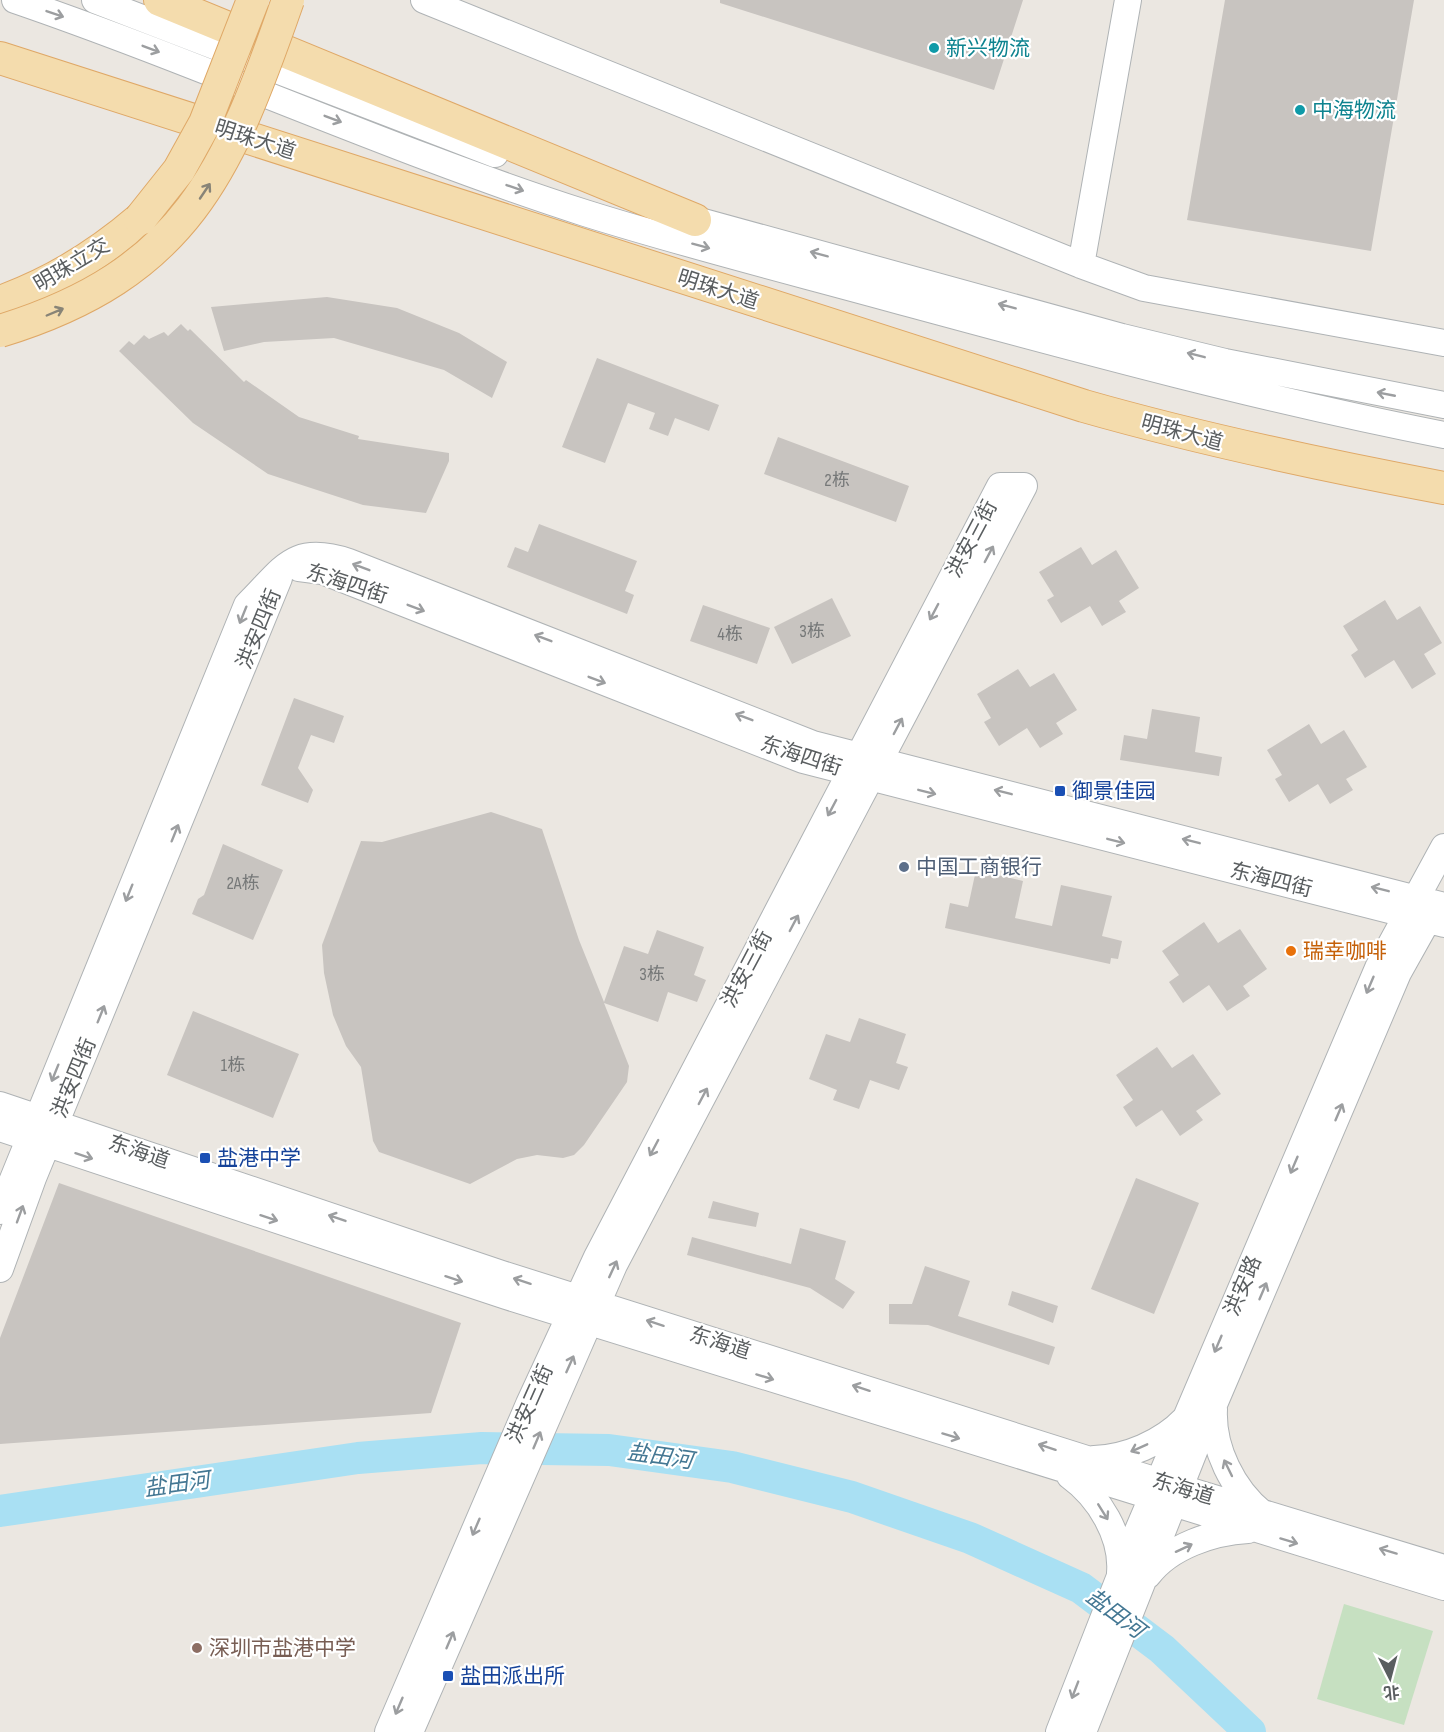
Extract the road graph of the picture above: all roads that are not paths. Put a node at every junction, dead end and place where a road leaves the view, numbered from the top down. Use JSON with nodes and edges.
{"nodes":[{"id":1,"x":15,"y":0,"type":"edge"},
{"id":2,"x":160,"y":0,"type":"edge"},
{"id":3,"x":253,"y":0,"type":"edge"},
{"id":4,"x":288,"y":0,"type":"edge"},
{"id":5,"x":424,"y":0,"type":"edge"},
{"id":6,"x":1128,"y":0,"type":"edge"},
{"id":7,"x":98,"y":1,"type":"edge"},
{"id":8,"x":0,"y":58,"type":"edge"},
{"id":9,"x":0,"y":78,"type":"edge"},
{"id":10,"x":694,"y":220,"type":"junction"},
{"id":11,"x":1081,"y":265,"type":"junction"},
{"id":12,"x":0,"y":302,"type":"edge"},
{"id":13,"x":0,"y":331,"type":"edge"},
{"id":14,"x":1444,"y":343,"type":"edge"},
{"id":15,"x":1444,"y":405,"type":"edge"},
{"id":16,"x":1444,"y":435,"type":"edge"},
{"id":17,"x":1444,"y":488,"type":"edge"},
{"id":18,"x":1444,"y":507,"type":"edge"},
{"id":19,"x":281,"y":572,"type":"joint"},
{"id":20,"x":865,"y":767,"type":"junction"},
{"id":21,"x":1444,"y":847,"type":"edge"},
{"id":22,"x":1431,"y":908,"type":"edge"},
{"id":23,"x":0,"y":1105,"type":"edge"},
{"id":24,"x":0,"y":1128,"type":"edge"},
{"id":25,"x":42,"y":1131,"type":"junction"},
{"id":26,"x":0,"y":1211,"type":"edge"},
{"id":27,"x":0,"y":1269,"type":"edge"},
{"id":28,"x":583,"y":1310,"type":"junction"},
{"id":29,"x":1215,"y":1403,"type":"junction"},
{"id":30,"x":1187,"y":1417,"type":"junction"},
{"id":31,"x":1072,"y":1464,"type":"junction"},
{"id":32,"x":511,"y":1474,"type":"junction"},
{"id":33,"x":1166,"y":1494,"type":"junction"},
{"id":34,"x":1257,"y":1522,"type":"junction"},
{"id":35,"x":1444,"y":1568,"type":"edge"},
{"id":36,"x":1444,"y":1587,"type":"edge"},
{"id":37,"x":1127,"y":1589,"type":"junction"},
{"id":38,"x":1102,"y":1654,"type":"junction"},
{"id":39,"x":388,"y":1732,"type":"edge"},
{"id":40,"x":410,"y":1732,"type":"edge"},
{"id":41,"x":1059,"y":1732,"type":"edge"},
{"id":42,"x":1083,"y":1732,"type":"edge"}],
"edges":[{"from":1,"to":16,"type":"street","name":"明珠大道","one_way":true},
{"from":2,"to":10,"type":"main road"},
{"from":3,"to":12,"type":"main road","name":"明珠立交","bridge":true},
{"from":13,"to":4,"type":"main road","one_way":true,"bridge":true},
{"from":5,"to":11,"type":"street"},
{"from":6,"to":11,"type":"street"},
{"from":7,"to":10,"type":"street"},
{"from":8,"to":17,"type":"main road","name":"明珠大道"},
{"from":9,"to":18,"type":"main road","name":"明珠大道"},
{"from":15,"to":10,"type":"street","one_way":true},
{"from":11,"to":14,"type":"street"},
{"from":19,"to":20,"type":"street","name":"东海四街"},
{"from":19,"to":25,"type":"street","name":"洪安四街"},
{"from":20,"to":20,"type":"street","name":"洪安三街","one_way":true},
{"from":20,"to":22,"type":"street","name":"东海四街"},
{"from":20,"to":28,"type":"street","name":"洪安三街"},
{"from":21,"to":22,"type":"street","name":"洪安路"},
{"from":29,"to":22,"type":"street","name":"洪安路","one_way":true},
{"from":22,"to":30,"type":"street","name":"洪安路","one_way":true},
{"from":23,"to":25,"type":"street","name":"东海道"},
{"from":24,"to":25,"type":"street","name":"东海道"},
{"from":25,"to":26,"type":"street","name":"洪安四街"},
{"from":27,"to":25,"type":"street","name":"洪安四街","one_way":true},
{"from":25,"to":28,"type":"street","name":"东海道"},
{"from":28,"to":31,"type":"street","name":"东海道"},
{"from":28,"to":32,"type":"street","name":"洪安三街"},
{"from":29,"to":33,"type":"street","name":"洪安路"},
{"from":34,"to":29,"type":"street","one_way":true},
{"from":30,"to":31,"type":"street","one_way":true},
{"from":30,"to":33,"type":"street","name":"洪安路"},
{"from":31,"to":33,"type":"street","name":"东海道"},
{"from":31,"to":37,"type":"street","one_way":true},
{"from":32,"to":39,"type":"street","name":"洪安三街","one_way":true},
{"from":40,"to":32,"type":"street","name":"洪安三街","one_way":true},
{"from":33,"to":34,"type":"street","name":"东海道"},
{"from":33,"to":37,"type":"street","name":"洪安路"},
{"from":35,"to":34,"type":"street","name":"东海道","one_way":true},
{"from":34,"to":36,"type":"street","name":"东海道","one_way":true},
{"from":37,"to":34,"type":"street","one_way":true},
{"from":37,"to":38,"type":"street","name":"洪安路"},
{"from":38,"to":41,"type":"street","name":"洪安路","one_way":true},
{"from":38,"to":42,"type":"street","name":"洪安路"}]}
